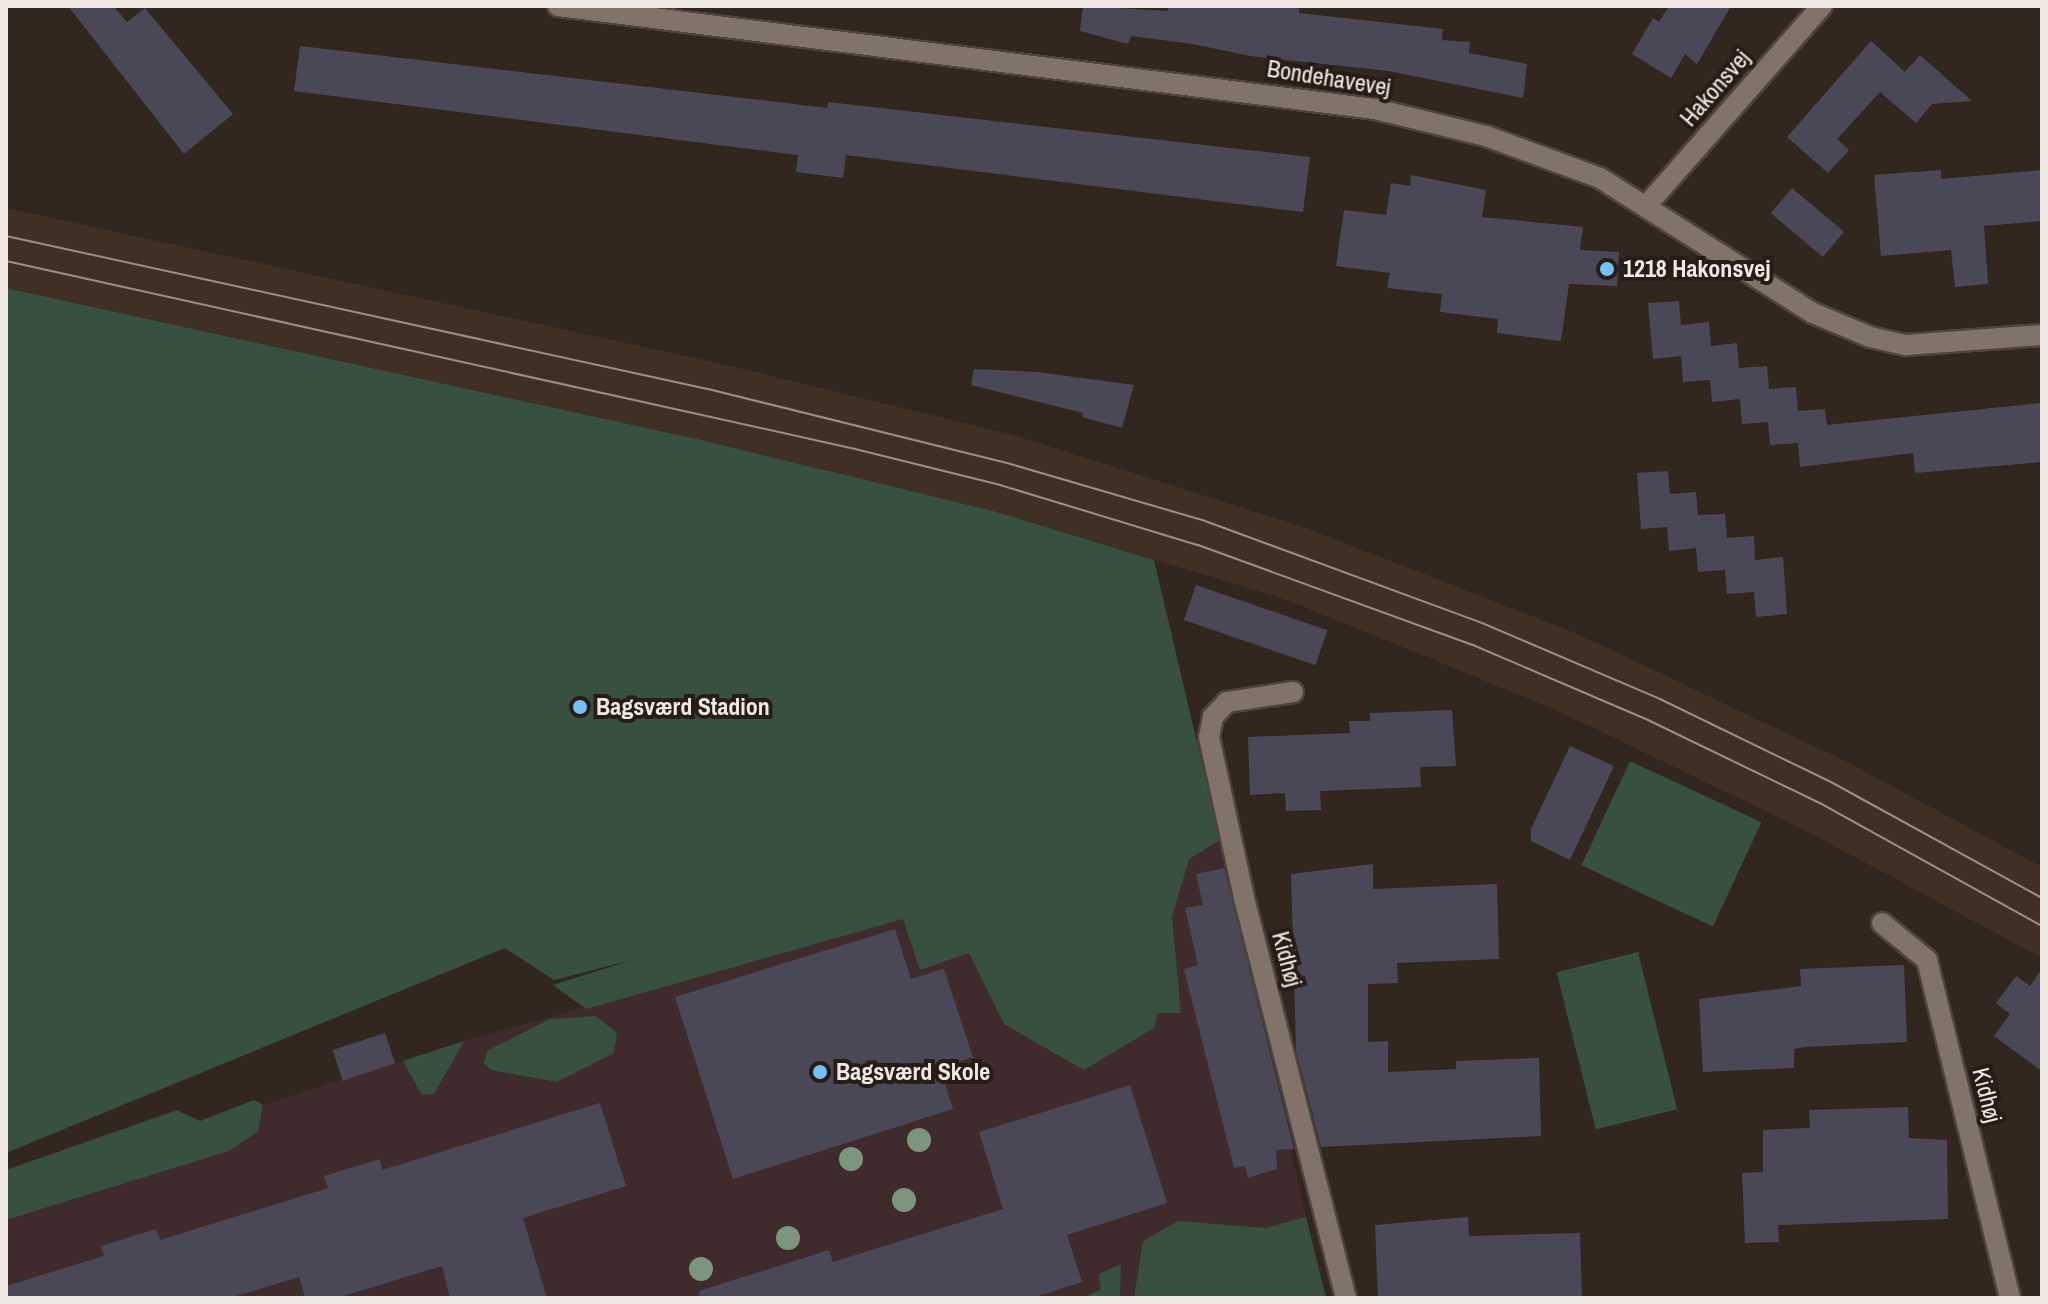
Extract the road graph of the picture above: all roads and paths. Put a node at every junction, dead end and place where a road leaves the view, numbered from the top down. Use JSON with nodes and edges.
{"nodes":[{"id":1,"x":558,"y":6,"type":"edge"},
{"id":2,"x":1822,"y":6,"type":"edge"},
{"id":3,"x":1647,"y":205,"type":"junction"},
{"id":4,"x":2042,"y":335,"type":"edge"},
{"id":5,"x":1293,"y":692,"type":"dead end"},
{"id":6,"x":1882,"y":923,"type":"dead end"},
{"id":7,"x":1346,"y":1298,"type":"edge"},
{"id":8,"x":2010,"y":1298,"type":"edge"}],
"edges":[{"from":1,"to":3,"type":"street","name":"Bondehavevej"},
{"from":2,"to":3,"type":"street","name":"Hakonsvej"},
{"from":3,"to":4,"type":"street","name":"Bondehavevej"},
{"from":5,"to":7,"type":"street","name":"Kidhøj"},
{"from":6,"to":8,"type":"street","name":"Kidhøj"}]}
